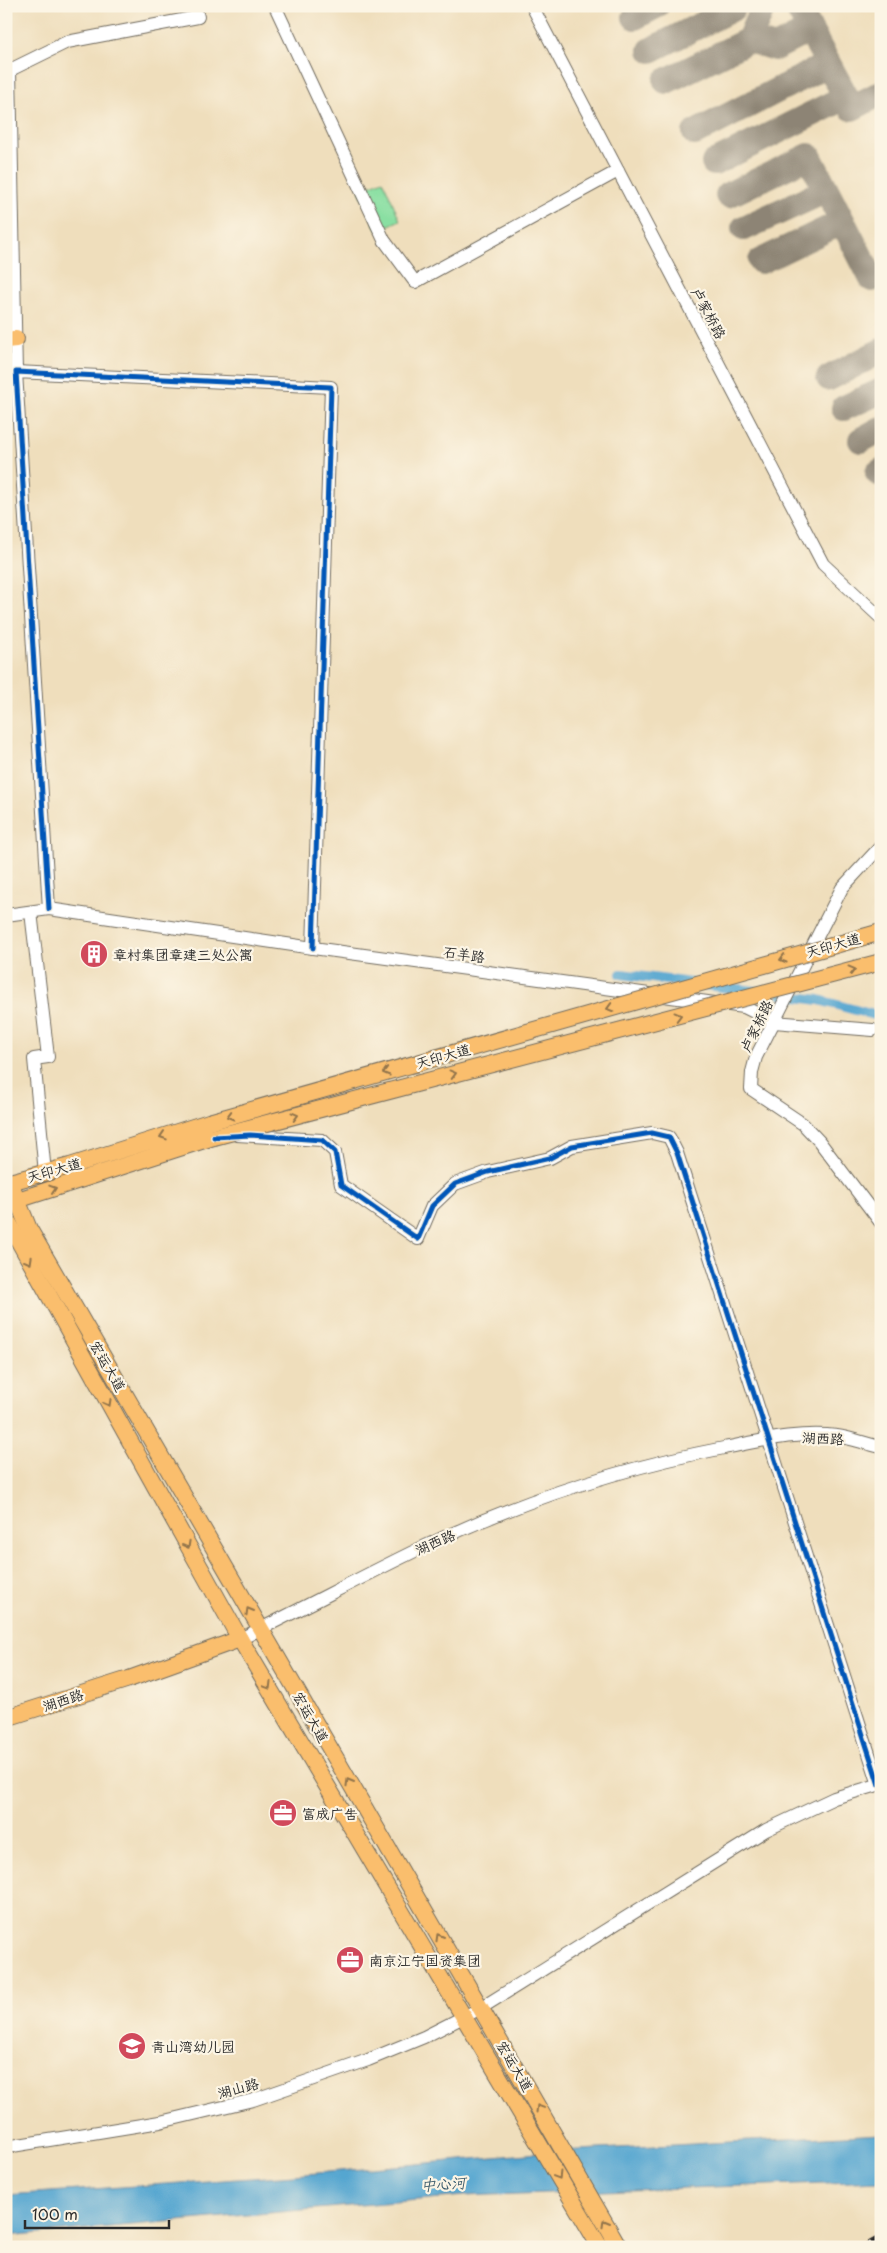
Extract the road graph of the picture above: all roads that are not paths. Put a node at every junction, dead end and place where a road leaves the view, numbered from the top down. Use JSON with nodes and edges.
{"nodes":[{"id":1,"x":196,"y":6,"type":"edge"},
{"id":2,"x":275,"y":6,"type":"edge"},
{"id":3,"x":532,"y":6,"type":"edge"},
{"id":4,"x":8,"y":71,"type":"edge"},
{"id":5,"x":618,"y":171,"type":"junction"},
{"id":6,"x":11,"y":339,"type":"edge"},
{"id":7,"x":16,"y":372,"type":"junction"},
{"id":8,"x":881,"y":618,"type":"edge"},
{"id":9,"x":881,"y":846,"type":"edge"},
{"id":10,"x":49,"y":909,"type":"junction"},
{"id":11,"x":31,"y":912,"type":"junction"},
{"id":12,"x":6,"y":915,"type":"edge"},
{"id":13,"x":881,"y":932,"type":"edge"},
{"id":14,"x":313,"y":948,"type":"junction"},
{"id":15,"x":881,"y":962,"type":"edge"},
{"id":16,"x":774,"y":1022,"type":"junction"},
{"id":17,"x":873,"y":1030,"type":"dead end"},
{"id":18,"x":212,"y":1130,"type":"junction"},
{"id":19,"x":45,"y":1173,"type":"junction"},
{"id":20,"x":8,"y":1183,"type":"edge"},
{"id":21,"x":12,"y":1202,"type":"edge"},
{"id":22,"x":6,"y":1218,"type":"edge"},
{"id":23,"x":881,"y":1223,"type":"edge"},
{"id":24,"x":767,"y":1440,"type":"junction"},
{"id":25,"x":881,"y":1447,"type":"edge"},
{"id":26,"x":260,"y":1630,"type":"junction"},
{"id":27,"x":240,"y":1639,"type":"junction"},
{"id":28,"x":6,"y":1718,"type":"edge"},
{"id":29,"x":880,"y":1784,"type":"edge"},
{"id":30,"x":481,"y":2008,"type":"junction"},
{"id":31,"x":466,"y":2017,"type":"junction"},
{"id":32,"x":6,"y":2147,"type":"edge"},
{"id":33,"x":600,"y":2247,"type":"edge"},
{"id":34,"x":619,"y":2247,"type":"edge"}],
"edges":[{"from":1,"to":4,"type":"street"},
{"from":2,"to":5,"type":"street"},
{"from":3,"to":5,"type":"street","name":"卢家桥路"},
{"from":4,"to":6,"type":"street"},
{"from":5,"to":8,"type":"street","name":"卢家桥路"},
{"from":6,"to":7,"type":"street"},
{"from":7,"to":10,"type":"street"},
{"from":7,"to":14,"type":"street"},
{"from":9,"to":16,"type":"street","name":"卢家桥路"},
{"from":10,"to":11,"type":"street","name":"石羊路"},
{"from":10,"to":14,"type":"street","name":"石羊路"},
{"from":11,"to":12,"type":"street","name":"石羊路"},
{"from":11,"to":19,"type":"street"},
{"from":13,"to":18,"type":"main road","name":"天印大道","one_way":true,"bridge":true},
{"from":14,"to":16,"type":"street","name":"石羊路"},
{"from":18,"to":15,"type":"main road","name":"天印大道","one_way":true,"bridge":true},
{"from":16,"to":17,"type":"street","name":"石羊路"},
{"from":16,"to":23,"type":"street","name":"卢家桥路"},
{"from":18,"to":19,"type":"main road","name":"天印大道","one_way":true},
{"from":21,"to":18,"type":"main road","name":"天印大道","one_way":true},
{"from":18,"to":24,"type":"street"},
{"from":19,"to":20,"type":"main road","name":"天印大道"},
{"from":20,"to":21,"type":"main road","name":"宏运大道"},
{"from":26,"to":21,"type":"main road","name":"宏运大道","one_way":true},
{"from":22,"to":27,"type":"main road","name":"宏运大道","one_way":true},
{"from":24,"to":25,"type":"street","name":"湖西路"},
{"from":24,"to":26,"type":"street","name":"湖西路"},
{"from":24,"to":29,"type":"street"},
{"from":26,"to":27,"type":"street","name":"湖西路"},
{"from":30,"to":26,"type":"main road","name":"宏运大道","one_way":true},
{"from":27,"to":28,"type":"main road","name":"湖西路"},
{"from":27,"to":31,"type":"main road","name":"宏运大道","one_way":true},
{"from":29,"to":30,"type":"street","name":"湖山路"},
{"from":30,"to":31,"type":"street","name":"湖山路"},
{"from":34,"to":30,"type":"main road","name":"宏运大道","one_way":true},
{"from":31,"to":32,"type":"street","name":"湖山路"},
{"from":31,"to":33,"type":"main road","name":"宏运大道","one_way":true}]}
